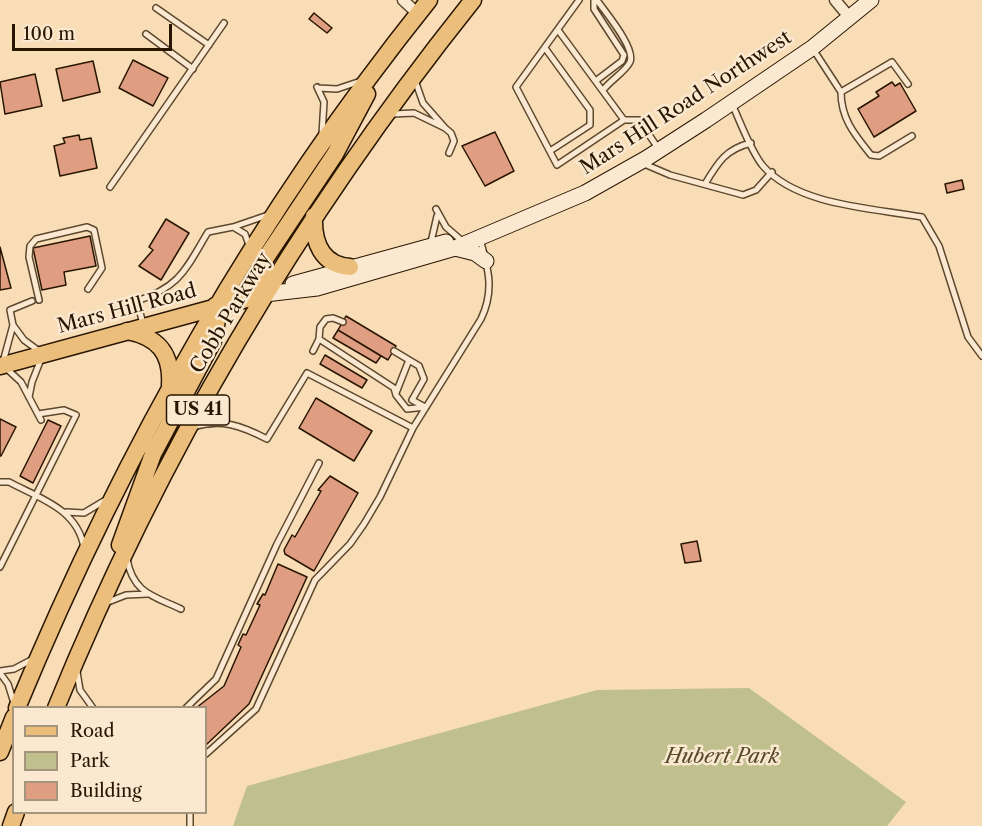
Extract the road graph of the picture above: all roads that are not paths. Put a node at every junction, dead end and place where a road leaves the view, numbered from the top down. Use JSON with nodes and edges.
{"nodes":[{"id":1,"x":403,"y":0,"type":"edge"},
{"id":2,"x":429,"y":0,"type":"edge"},
{"id":3,"x":473,"y":0,"type":"edge"},
{"id":4,"x":579,"y":0,"type":"edge"},
{"id":5,"x":596,"y":0,"type":"edge"},
{"id":6,"x":836,"y":0,"type":"edge"},
{"id":7,"x":871,"y":0,"type":"edge"},
{"id":8,"x":156,"y":8,"type":"dead end"},
{"id":9,"x":418,"y":14,"type":"junction"},
{"id":10,"x":850,"y":18,"type":"junction"},
{"id":11,"x":224,"y":23,"type":"dead end"},
{"id":12,"x":558,"y":30,"type":"junction"},
{"id":13,"x":146,"y":34,"type":"dead end"},
{"id":14,"x":209,"y":45,"type":"junction"},
{"id":15,"x":544,"y":48,"type":"junction"},
{"id":16,"x":812,"y":48,"type":"junction"},
{"id":17,"x":193,"y":69,"type":"junction"},
{"id":18,"x":418,"y":69,"type":"junction"},
{"id":19,"x":374,"y":72,"type":"junction"},
{"id":20,"x":597,"y":80,"type":"junction"},
{"id":21,"x":909,"y":84,"type":"dead end"},
{"id":22,"x":604,"y":89,"type":"junction"},
{"id":23,"x":841,"y":92,"type":"junction"},
{"id":24,"x":732,"y":102,"type":"junction"},
{"id":25,"x":380,"y":120,"type":"junction"},
{"id":26,"x":624,"y":120,"type":"junction"},
{"id":27,"x":445,"y":128,"type":"junction"},
{"id":28,"x":912,"y":136,"type":"dead end"},
{"id":29,"x":751,"y":142,"type":"junction"},
{"id":30,"x":319,"y":147,"type":"junction"},
{"id":31,"x":659,"y":150,"type":"junction"},
{"id":32,"x":550,"y":151,"type":"junction"},
{"id":33,"x":449,"y":153,"type":"dead end"},
{"id":34,"x":640,"y":162,"type":"junction"},
{"id":35,"x":772,"y":172,"type":"junction"},
{"id":36,"x":705,"y":184,"type":"junction"},
{"id":37,"x":110,"y":187,"type":"dead end"},
{"id":38,"x":277,"y":210,"type":"junction"},
{"id":39,"x":315,"y":216,"type":"junction"},
{"id":40,"x":233,"y":227,"type":"junction"},
{"id":41,"x":480,"y":237,"type":"junction"},
{"id":42,"x":458,"y":244,"type":"junction"},
{"id":43,"x":429,"y":246,"type":"junction"},
{"id":44,"x":249,"y":252,"type":"junction"},
{"id":45,"x":486,"y":261,"type":"junction"},
{"id":46,"x":350,"y":267,"type":"junction"},
{"id":47,"x":88,"y":289,"type":"dead end"},
{"id":48,"x":265,"y":294,"type":"junction"},
{"id":49,"x":215,"y":306,"type":"junction"},
{"id":50,"x":343,"y":322,"type":"dead end"},
{"id":51,"x":13,"y":326,"type":"junction"},
{"id":52,"x":143,"y":326,"type":"junction"},
{"id":53,"x":126,"y":331,"type":"junction"},
{"id":54,"x":319,"y":339,"type":"junction"},
{"id":55,"x":312,"y":351,"type":"dead end"},
{"id":56,"x":394,"y":351,"type":"dead end"},
{"id":57,"x":44,"y":354,"type":"junction"},
{"id":58,"x":982,"y":356,"type":"edge"},
{"id":59,"x":409,"y":360,"type":"junction"},
{"id":60,"x":0,"y":366,"type":"edge"},
{"id":61,"x":170,"y":386,"type":"junction"},
{"id":62,"x":396,"y":395,"type":"junction"},
{"id":63,"x":29,"y":397,"type":"junction"},
{"id":64,"x":426,"y":407,"type":"junction"},
{"id":65,"x":414,"y":428,"type":"junction"},
{"id":66,"x":186,"y":430,"type":"junction"},
{"id":67,"x":319,"y":463,"type":"dead end"},
{"id":68,"x":0,"y":482,"type":"edge"},
{"id":69,"x":113,"y":495,"type":"junction"},
{"id":70,"x":35,"y":496,"type":"junction"},
{"id":71,"x":65,"y":512,"type":"junction"},
{"id":72,"x":127,"y":550,"type":"junction"},
{"id":73,"x":84,"y":555,"type":"junction"},
{"id":74,"x":0,"y":567,"type":"edge"},
{"id":75,"x":110,"y":585,"type":"junction"},
{"id":76,"x":148,"y":594,"type":"junction"},
{"id":77,"x":99,"y":608,"type":"junction"},
{"id":78,"x":181,"y":609,"type":"dead end"},
{"id":79,"x":39,"y":654,"type":"junction"},
{"id":80,"x":76,"y":659,"type":"junction"},
{"id":81,"x":0,"y":672,"type":"edge"},
{"id":82,"x":15,"y":706,"type":"edge"},
{"id":83,"x":17,"y":706,"type":"edge"},
{"id":84,"x":57,"y":706,"type":"edge"},
{"id":85,"x":92,"y":706,"type":"edge"},
{"id":86,"x":188,"y":706,"type":"edge"},
{"id":87,"x":12,"y":722,"type":"edge"},
{"id":88,"x":0,"y":753,"type":"edge"},
{"id":89,"x":207,"y":753,"type":"edge"}],
"edges":[{"from":1,"to":9,"type":"street"},
{"from":2,"to":9,"type":"main road","name":"Cobb Parkway","number":"US 41"},
{"from":3,"to":18,"type":"main road","name":"Cobb Parkway","number":"US 41"},
{"from":4,"to":12,"type":"lane"},
{"from":5,"to":20,"type":"lane"},
{"from":5,"to":22,"type":"lane"},
{"from":6,"to":10,"type":"street"},
{"from":7,"to":10,"type":"street","name":"Mars Hill Road Northwest"},
{"from":8,"to":14,"type":"lane"},
{"from":9,"to":19,"type":"main road","name":"Cobb Parkway","number":"US 41"},
{"from":10,"to":16,"type":"street","name":"Mars Hill Road Northwest"},
{"from":11,"to":14,"type":"lane"},
{"from":12,"to":15,"type":"lane"},
{"from":12,"to":20,"type":"lane"},
{"from":13,"to":17,"type":"lane"},
{"from":14,"to":17,"type":"lane"},
{"from":15,"to":32,"type":"lane"},
{"from":15,"to":32,"type":"lane"},
{"from":16,"to":23,"type":"lane"},
{"from":16,"to":24,"type":"street","name":"Mars Hill Road Northwest"},
{"from":17,"to":37,"type":"lane"},
{"from":18,"to":25,"type":"main road","name":"Cobb Parkway","number":"US 41"},
{"from":18,"to":27,"type":"lane"},
{"from":19,"to":30,"type":"main road","name":"Cobb Parkway","number":"US 41"},
{"from":19,"to":30,"type":"lane"},
{"from":19,"to":48,"type":"main road"},
{"from":20,"to":22,"type":"lane"},
{"from":21,"to":23,"type":"lane"},
{"from":22,"to":26,"type":"lane"},
{"from":23,"to":28,"type":"lane"},
{"from":24,"to":29,"type":"lane"},
{"from":24,"to":31,"type":"street","name":"Mars Hill Road Northwest"},
{"from":25,"to":27,"type":"lane"},
{"from":25,"to":39,"type":"main road","name":"Cobb Parkway","number":"US 41"},
{"from":26,"to":31,"type":"lane"},
{"from":26,"to":32,"type":"lane"},
{"from":27,"to":33,"type":"lane"},
{"from":29,"to":35,"type":"lane"},
{"from":29,"to":36,"type":"lane"},
{"from":30,"to":38,"type":"main road","name":"Cobb Parkway","number":"US 41"},
{"from":31,"to":34,"type":"street","name":"Mars Hill Road Northwest"},
{"from":34,"to":36,"type":"lane"},
{"from":34,"to":41,"type":"street","name":"Mars Hill Road Northwest"},
{"from":35,"to":36,"type":"lane"},
{"from":35,"to":58,"type":"lane"},
{"from":38,"to":40,"type":"lane"},
{"from":38,"to":44,"type":"main road","name":"Cobb Parkway","number":"US 41"},
{"from":39,"to":46,"type":"main road"},
{"from":39,"to":48,"type":"main road","name":"Cobb Parkway","number":"US 41"},
{"from":40,"to":44,"type":"lane"},
{"from":40,"to":52,"type":"lane"},
{"from":41,"to":42,"type":"street","name":"Mars Hill Road Northwest"},
{"from":41,"to":45,"type":"lane"},
{"from":42,"to":43,"type":"street","name":"Mars Hill Road Northwest"},
{"from":42,"to":43,"type":"lane"},
{"from":42,"to":45,"type":"street"},
{"from":42,"to":48,"type":"street","name":"Mars Hill Road Northwest"},
{"from":43,"to":46,"type":"street","name":"Mars Hill Road Northwest"},
{"from":44,"to":49,"type":"main road","name":"Cobb Parkway","number":"US 41"},
{"from":45,"to":64,"type":"lane"},
{"from":46,"to":48,"type":"street","name":"Mars Hill Road Northwest"},
{"from":47,"to":51,"type":"lane"},
{"from":48,"to":49,"type":"main road","name":"Mars Hill Road"},
{"from":48,"to":66,"type":"main road","name":"Cobb Parkway","number":"US 41"},
{"from":49,"to":52,"type":"main road","name":"Mars Hill Road"},
{"from":49,"to":61,"type":"main road","name":"Cobb Parkway","number":"US 41"},
{"from":49,"to":75,"type":"main road"},
{"from":50,"to":54,"type":"lane"},
{"from":51,"to":57,"type":"lane"},
{"from":51,"to":60,"type":"lane"},
{"from":52,"to":53,"type":"main road","name":"Mars Hill Road"},
{"from":53,"to":57,"type":"main road","name":"Mars Hill Road"},
{"from":53,"to":61,"type":"main road"},
{"from":54,"to":55,"type":"lane"},
{"from":54,"to":62,"type":"lane"},
{"from":56,"to":59,"type":"lane"},
{"from":57,"to":60,"type":"main road","name":"Mars Hill Road"},
{"from":57,"to":63,"type":"lane"},
{"from":59,"to":62,"type":"lane"},
{"from":59,"to":64,"type":"lane"},
{"from":60,"to":63,"type":"lane"},
{"from":61,"to":69,"type":"main road","name":"Cobb Parkway","number":"US 41"},
{"from":62,"to":64,"type":"lane"},
{"from":63,"to":70,"type":"lane"},
{"from":64,"to":65,"type":"lane"},
{"from":65,"to":66,"type":"lane"},
{"from":65,"to":89,"type":"lane"},
{"from":66,"to":72,"type":"main road","name":"Cobb Parkway","number":"US 41"},
{"from":67,"to":86,"type":"lane"},
{"from":68,"to":70,"type":"lane"},
{"from":69,"to":71,"type":"lane"},
{"from":69,"to":73,"type":"main road","name":"Cobb Parkway","number":"US 41"},
{"from":70,"to":71,"type":"lane"},
{"from":70,"to":74,"type":"lane"},
{"from":71,"to":73,"type":"lane"},
{"from":72,"to":75,"type":"main road","name":"Cobb Parkway","number":"US 41"},
{"from":72,"to":76,"type":"lane"},
{"from":73,"to":79,"type":"main road","name":"Cobb Parkway","number":"US 41"},
{"from":75,"to":77,"type":"main road","name":"Cobb Parkway","number":"US 41"},
{"from":76,"to":77,"type":"lane"},
{"from":76,"to":78,"type":"lane"},
{"from":77,"to":80,"type":"main road","name":"Cobb Parkway","number":"US 41"},
{"from":79,"to":81,"type":"lane"},
{"from":79,"to":83,"type":"main road","name":"Cobb Parkway","number":"US 41"},
{"from":80,"to":84,"type":"main road","name":"Cobb Parkway","number":"US 41"},
{"from":80,"to":85,"type":"lane"},
{"from":81,"to":82,"type":"lane"},
{"from":87,"to":88,"type":"main road"}]}
